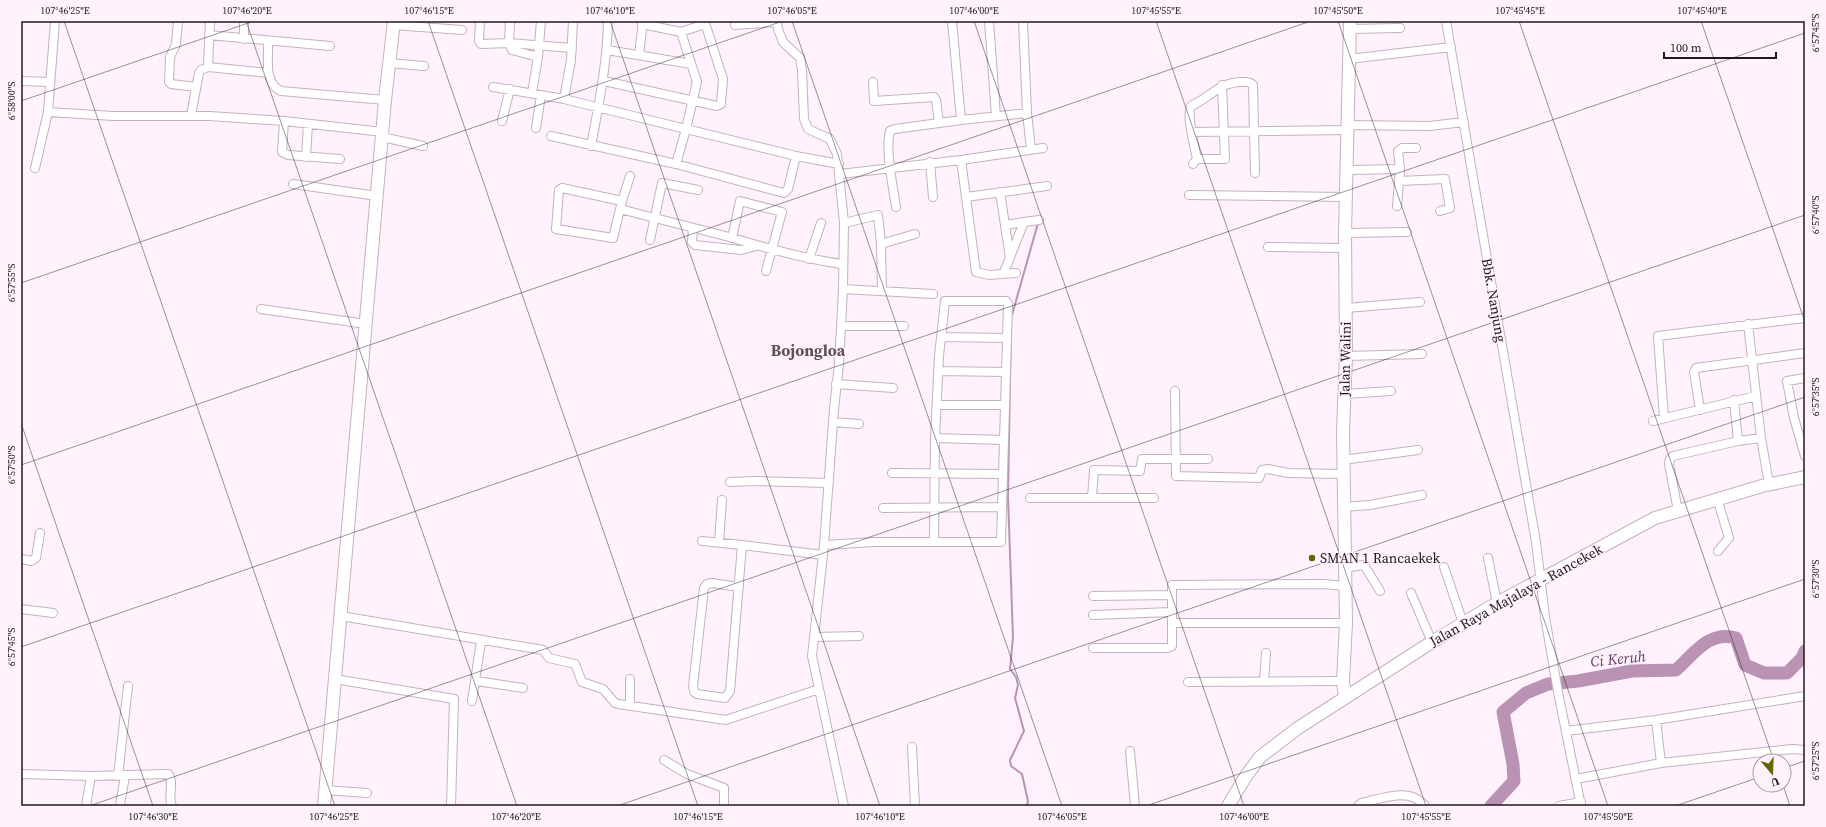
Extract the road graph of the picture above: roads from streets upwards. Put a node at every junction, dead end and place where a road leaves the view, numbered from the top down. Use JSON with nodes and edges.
{"nodes":[{"id":1,"x":55,"y":21,"type":"edge"},
{"id":2,"x":178,"y":21,"type":"edge"},
{"id":3,"x":210,"y":21,"type":"edge"},
{"id":4,"x":244,"y":21,"type":"edge"},
{"id":5,"x":480,"y":21,"type":"edge"},
{"id":6,"x":510,"y":21,"type":"edge"},
{"id":7,"x":541,"y":21,"type":"edge"},
{"id":8,"x":573,"y":21,"type":"edge"},
{"id":9,"x":608,"y":21,"type":"edge"},
{"id":10,"x":952,"y":21,"type":"edge"},
{"id":11,"x":989,"y":21,"type":"edge"},
{"id":12,"x":1024,"y":21,"type":"edge"},
{"id":13,"x":1446,"y":21,"type":"edge"},
{"id":14,"x":642,"y":22,"type":"edge"},
{"id":15,"x":777,"y":22,"type":"edge"},
{"id":16,"x":394,"y":23,"type":"edge"},
{"id":17,"x":735,"y":25,"type":"dead end"},
{"id":18,"x":1350,"y":25,"type":"edge"},
{"id":19,"x":1400,"y":28,"type":"dead end"},
{"id":20,"x":462,"y":30,"type":"dead end"},
{"id":21,"x":681,"y":32,"type":"junction"},
{"id":22,"x":209,"y":35,"type":"junction"},
{"id":23,"x":244,"y":39,"type":"junction"},
{"id":24,"x":268,"y":42,"type":"junction"},
{"id":25,"x":509,"y":44,"type":"junction"},
{"id":26,"x":330,"y":46,"type":"dead end"},
{"id":27,"x":540,"y":46,"type":"junction"},
{"id":28,"x":1451,"y":47,"type":"junction"},
{"id":29,"x":572,"y":48,"type":"junction"},
{"id":30,"x":607,"y":50,"type":"junction"},
{"id":31,"x":639,"y":55,"type":"junction"},
{"id":32,"x":538,"y":57,"type":"junction"},
{"id":33,"x":1349,"y":59,"type":"junction"},
{"id":34,"x":389,"y":63,"type":"junction"},
{"id":35,"x":691,"y":64,"type":"junction"},
{"id":36,"x":424,"y":66,"type":"dead end"},
{"id":37,"x":208,"y":67,"type":"junction"},
{"id":38,"x":268,"y":73,"type":"junction"},
{"id":39,"x":21,"y":81,"type":"edge"},
{"id":40,"x":604,"y":81,"type":"junction"},
{"id":41,"x":50,"y":82,"type":"junction"},
{"id":42,"x":873,"y":82,"type":"dead end"},
{"id":43,"x":196,"y":86,"type":"junction"},
{"id":44,"x":1222,"y":86,"type":"junction"},
{"id":45,"x":493,"y":87,"type":"dead end"},
{"id":46,"x":510,"y":89,"type":"junction"},
{"id":47,"x":532,"y":93,"type":"junction"},
{"id":48,"x":541,"y":95,"type":"junction"},
{"id":49,"x":564,"y":99,"type":"junction"},
{"id":50,"x":385,"y":100,"type":"junction"},
{"id":51,"x":692,"y":100,"type":"junction"},
{"id":52,"x":599,"y":108,"type":"junction"},
{"id":53,"x":48,"y":112,"type":"junction"},
{"id":54,"x":1027,"y":114,"type":"junction"},
{"id":55,"x":191,"y":115,"type":"junction"},
{"id":56,"x":996,"y":116,"type":"junction"},
{"id":57,"x":961,"y":120,"type":"junction"},
{"id":58,"x":284,"y":121,"type":"junction"},
{"id":59,"x":502,"y":121,"type":"dead end"},
{"id":60,"x":1464,"y":122,"type":"junction"},
{"id":61,"x":939,"y":123,"type":"junction"},
{"id":62,"x":308,"y":124,"type":"junction"},
{"id":63,"x":1348,"y":127,"type":"junction"},
{"id":64,"x":536,"y":128,"type":"dead end"},
{"id":65,"x":686,"y":129,"type":"junction"},
{"id":66,"x":1224,"y":131,"type":"junction"},
{"id":67,"x":1254,"y":131,"type":"junction"},
{"id":68,"x":1192,"y":132,"type":"junction"},
{"id":69,"x":382,"y":134,"type":"junction"},
{"id":70,"x":551,"y":136,"type":"dead end"},
{"id":71,"x":422,"y":146,"type":"dead end"},
{"id":72,"x":591,"y":146,"type":"junction"},
{"id":73,"x":1043,"y":148,"type":"dead end"},
{"id":74,"x":1416,"y":148,"type":"dead end"},
{"id":75,"x":1032,"y":149,"type":"junction"},
{"id":76,"x":796,"y":156,"type":"junction"},
{"id":77,"x":306,"y":157,"type":"junction"},
{"id":78,"x":340,"y":159,"type":"dead end"},
{"id":79,"x":961,"y":160,"type":"junction"},
{"id":80,"x":930,"y":162,"type":"junction"},
{"id":81,"x":676,"y":164,"type":"junction"},
{"id":82,"x":839,"y":164,"type":"junction"},
{"id":83,"x":35,"y":168,"type":"dead end"},
{"id":84,"x":890,"y":168,"type":"junction"},
{"id":85,"x":1400,"y":169,"type":"junction"},
{"id":86,"x":1348,"y":170,"type":"junction"},
{"id":87,"x":1255,"y":173,"type":"dead end"},
{"id":88,"x":840,"y":174,"type":"junction"},
{"id":89,"x":630,"y":176,"type":"dead end"},
{"id":90,"x":1399,"y":181,"type":"junction"},
{"id":91,"x":293,"y":184,"type":"dead end"},
{"id":92,"x":1047,"y":186,"type":"dead end"},
{"id":93,"x":698,"y":190,"type":"dead end"},
{"id":94,"x":1000,"y":192,"type":"junction"},
{"id":95,"x":1189,"y":195,"type":"dead end"},
{"id":96,"x":377,"y":196,"type":"junction"},
{"id":97,"x":933,"y":197,"type":"dead end"},
{"id":98,"x":966,"y":197,"type":"junction"},
{"id":99,"x":1346,"y":197,"type":"junction"},
{"id":100,"x":621,"y":205,"type":"junction"},
{"id":101,"x":1397,"y":206,"type":"dead end"},
{"id":102,"x":896,"y":207,"type":"dead end"},
{"id":103,"x":1440,"y":210,"type":"dead end"},
{"id":104,"x":654,"y":218,"type":"junction"},
{"id":105,"x":1039,"y":220,"type":"dead end"},
{"id":106,"x":1024,"y":222,"type":"junction"},
{"id":107,"x":821,"y":223,"type":"dead end"},
{"id":108,"x":844,"y":223,"type":"junction"},
{"id":109,"x":1005,"y":225,"type":"junction"},
{"id":110,"x":693,"y":228,"type":"junction"},
{"id":111,"x":1408,"y":232,"type":"dead end"},
{"id":112,"x":1345,"y":233,"type":"junction"},
{"id":113,"x":915,"y":234,"type":"dead end"},
{"id":114,"x":732,"y":238,"type":"junction"},
{"id":115,"x":650,"y":240,"type":"dead end"},
{"id":116,"x":881,"y":244,"type":"junction"},
{"id":117,"x":756,"y":246,"type":"junction"},
{"id":118,"x":1268,"y":248,"type":"dead end"},
{"id":119,"x":1345,"y":248,"type":"junction"},
{"id":120,"x":771,"y":250,"type":"junction"},
{"id":121,"x":1010,"y":258,"type":"junction"},
{"id":122,"x":809,"y":259,"type":"junction"},
{"id":123,"x":842,"y":264,"type":"junction"},
{"id":124,"x":766,"y":271,"type":"dead end"},
{"id":125,"x":1016,"y":273,"type":"dead end"},
{"id":126,"x":1003,"y":274,"type":"junction"},
{"id":127,"x":843,"y":289,"type":"junction"},
{"id":128,"x":882,"y":291,"type":"junction"},
{"id":129,"x":933,"y":294,"type":"dead end"},
{"id":130,"x":1420,"y":302,"type":"dead end"},
{"id":131,"x":1346,"y":308,"type":"junction"},
{"id":132,"x":261,"y":309,"type":"dead end"},
{"id":133,"x":1805,"y":318,"type":"edge"},
{"id":134,"x":366,"y":324,"type":"junction"},
{"id":135,"x":1748,"y":324,"type":"junction"},
{"id":136,"x":841,"y":326,"type":"junction"},
{"id":137,"x":904,"y":326,"type":"dead end"},
{"id":138,"x":941,"y":337,"type":"junction"},
{"id":139,"x":1007,"y":338,"type":"junction"},
{"id":140,"x":1805,"y":353,"type":"edge"},
{"id":141,"x":1422,"y":354,"type":"dead end"},
{"id":142,"x":1346,"y":356,"type":"junction"},
{"id":143,"x":1753,"y":360,"type":"junction"},
{"id":144,"x":938,"y":371,"type":"junction"},
{"id":145,"x":1006,"y":372,"type":"junction"},
{"id":146,"x":1805,"y":378,"type":"edge"},
{"id":147,"x":836,"y":384,"type":"junction"},
{"id":148,"x":893,"y":388,"type":"dead end"},
{"id":149,"x":1175,"y":391,"type":"dead end"},
{"id":150,"x":1391,"y":391,"type":"dead end"},
{"id":151,"x":1345,"y":394,"type":"junction"},
{"id":152,"x":1756,"y":396,"type":"junction"},
{"id":153,"x":1734,"y":400,"type":"junction"},
{"id":154,"x":937,"y":405,"type":"junction"},
{"id":155,"x":1005,"y":405,"type":"junction"},
{"id":156,"x":1700,"y":410,"type":"junction"},
{"id":157,"x":1664,"y":418,"type":"junction"},
{"id":158,"x":1653,"y":421,"type":"dead end"},
{"id":159,"x":833,"y":422,"type":"junction"},
{"id":160,"x":859,"y":424,"type":"dead end"},
{"id":161,"x":935,"y":438,"type":"junction"},
{"id":162,"x":1761,"y":438,"type":"junction"},
{"id":163,"x":1004,"y":440,"type":"junction"},
{"id":164,"x":1738,"y":441,"type":"junction"},
{"id":165,"x":1418,"y":450,"type":"dead end"},
{"id":166,"x":1805,"y":456,"type":"edge"},
{"id":167,"x":1175,"y":458,"type":"junction"},
{"id":168,"x":1208,"y":459,"type":"dead end"},
{"id":169,"x":1343,"y":460,"type":"junction"},
{"id":170,"x":892,"y":473,"type":"dead end"},
{"id":171,"x":934,"y":474,"type":"junction"},
{"id":172,"x":1002,"y":474,"type":"junction"},
{"id":173,"x":1343,"y":474,"type":"junction"},
{"id":174,"x":1805,"y":476,"type":"edge"},
{"id":175,"x":730,"y":482,"type":"dead end"},
{"id":176,"x":829,"y":483,"type":"junction"},
{"id":177,"x":1769,"y":484,"type":"junction"},
{"id":178,"x":1422,"y":495,"type":"dead end"},
{"id":179,"x":1030,"y":498,"type":"dead end"},
{"id":180,"x":1092,"y":498,"type":"junction"},
{"id":181,"x":1154,"y":498,"type":"dead end"},
{"id":182,"x":1717,"y":498,"type":"junction"},
{"id":183,"x":722,"y":500,"type":"dead end"},
{"id":184,"x":933,"y":507,"type":"junction"},
{"id":185,"x":1002,"y":507,"type":"junction"},
{"id":186,"x":1343,"y":507,"type":"junction"},
{"id":187,"x":883,"y":508,"type":"dead end"},
{"id":188,"x":1678,"y":511,"type":"junction"},
{"id":189,"x":40,"y":533,"type":"dead end"},
{"id":190,"x":702,"y":541,"type":"dead end"},
{"id":191,"x":719,"y":542,"type":"junction"},
{"id":192,"x":934,"y":542,"type":"junction"},
{"id":193,"x":742,"y":545,"type":"junction"},
{"id":194,"x":824,"y":545,"type":"junction"},
{"id":195,"x":1718,"y":551,"type":"dead end"},
{"id":196,"x":823,"y":555,"type":"junction"},
{"id":197,"x":1488,"y":558,"type":"dead end"},
{"id":198,"x":21,"y":560,"type":"edge"},
{"id":199,"x":1444,"y":567,"type":"dead end"},
{"id":200,"x":1344,"y":568,"type":"junction"},
{"id":201,"x":1541,"y":580,"type":"junction"},
{"id":202,"x":1344,"y":586,"type":"junction"},
{"id":203,"x":739,"y":587,"type":"junction"},
{"id":204,"x":1380,"y":591,"type":"dead end"},
{"id":205,"x":1411,"y":592,"type":"dead end"},
{"id":206,"x":1172,"y":595,"type":"junction"},
{"id":207,"x":1093,"y":596,"type":"dead end"},
{"id":208,"x":1497,"y":603,"type":"junction"},
{"id":209,"x":21,"y":609,"type":"edge"},
{"id":210,"x":1171,"y":612,"type":"junction"},
{"id":211,"x":53,"y":613,"type":"dead end"},
{"id":212,"x":1093,"y":615,"type":"dead end"},
{"id":213,"x":341,"y":616,"type":"junction"},
{"id":214,"x":1346,"y":623,"type":"junction"},
{"id":215,"x":1462,"y":623,"type":"junction"},
{"id":216,"x":1172,"y":624,"type":"junction"},
{"id":217,"x":859,"y":636,"type":"dead end"},
{"id":218,"x":815,"y":637,"type":"junction"},
{"id":219,"x":481,"y":640,"type":"junction"},
{"id":220,"x":1432,"y":642,"type":"junction"},
{"id":221,"x":1093,"y":648,"type":"dead end"},
{"id":222,"x":1266,"y":653,"type":"dead end"},
{"id":223,"x":335,"y":679,"type":"junction"},
{"id":224,"x":630,"y":680,"type":"dead end"},
{"id":225,"x":476,"y":681,"type":"junction"},
{"id":226,"x":1343,"y":681,"type":"junction"},
{"id":227,"x":1188,"y":682,"type":"dead end"},
{"id":228,"x":1264,"y":682,"type":"junction"},
{"id":229,"x":128,"y":686,"type":"dead end"},
{"id":230,"x":523,"y":688,"type":"dead end"},
{"id":231,"x":819,"y":690,"type":"junction"},
{"id":232,"x":1805,"y":696,"type":"edge"},
{"id":233,"x":1345,"y":697,"type":"junction"},
{"id":234,"x":472,"y":701,"type":"dead end"},
{"id":235,"x":630,"y":706,"type":"junction"},
{"id":236,"x":1656,"y":720,"type":"junction"},
{"id":237,"x":1566,"y":731,"type":"junction"},
{"id":238,"x":912,"y":747,"type":"dead end"},
{"id":239,"x":1805,"y":750,"type":"edge"},
{"id":240,"x":1130,"y":751,"type":"dead end"},
{"id":241,"x":664,"y":760,"type":"dead end"},
{"id":242,"x":1661,"y":764,"type":"junction"},
{"id":243,"x":21,"y":774,"type":"edge"},
{"id":244,"x":91,"y":776,"type":"junction"},
{"id":245,"x":121,"y":776,"type":"junction"},
{"id":246,"x":1576,"y":779,"type":"junction"},
{"id":247,"x":325,"y":790,"type":"junction"},
{"id":248,"x":367,"y":793,"type":"dead end"},
{"id":249,"x":1581,"y":804,"type":"edge"},
{"id":250,"x":120,"y":805,"type":"dead end"},
{"id":251,"x":86,"y":806,"type":"edge"},
{"id":252,"x":172,"y":806,"type":"edge"},
{"id":253,"x":324,"y":806,"type":"edge"},
{"id":254,"x":450,"y":806,"type":"edge"},
{"id":255,"x":724,"y":806,"type":"edge"},
{"id":256,"x":844,"y":806,"type":"edge"},
{"id":257,"x":916,"y":806,"type":"edge"},
{"id":258,"x":1135,"y":806,"type":"edge"},
{"id":259,"x":1228,"y":806,"type":"edge"},
{"id":260,"x":1358,"y":806,"type":"edge"},
{"id":261,"x":1425,"y":806,"type":"edge"},
{"id":262,"x":1559,"y":806,"type":"edge"}],
"edges":[{"from":1,"to":41,"type":"street"},
{"from":2,"to":43,"type":"street"},
{"from":3,"to":22,"type":"street"},
{"from":4,"to":23,"type":"street"},
{"from":5,"to":25,"type":"street"},
{"from":6,"to":25,"type":"street"},
{"from":7,"to":27,"type":"street"},
{"from":8,"to":29,"type":"street"},
{"from":9,"to":30,"type":"street"},
{"from":10,"to":57,"type":"street"},
{"from":11,"to":56,"type":"street"},
{"from":12,"to":54,"type":"street"},
{"from":13,"to":28,"type":"street","name":"Bbk. Nanjung"},
{"from":14,"to":21,"type":"street"},
{"from":14,"to":31,"type":"street"},
{"from":15,"to":17,"type":"street"},
{"from":15,"to":82,"type":"street"},
{"from":16,"to":20,"type":"street"},
{"from":16,"to":34,"type":"street"},
{"from":18,"to":19,"type":"street"},
{"from":18,"to":33,"type":"street","name":"Jalan Walini"},
{"from":21,"to":35,"type":"street"},
{"from":21,"to":51,"type":"street"},
{"from":22,"to":23,"type":"street"},
{"from":22,"to":37,"type":"street"},
{"from":23,"to":24,"type":"street"},
{"from":24,"to":26,"type":"street"},
{"from":24,"to":38,"type":"street"},
{"from":25,"to":27,"type":"street"},
{"from":25,"to":32,"type":"street"},
{"from":27,"to":29,"type":"street"},
{"from":27,"to":32,"type":"street"},
{"from":28,"to":33,"type":"street"},
{"from":28,"to":60,"type":"street","name":"Bbk. Nanjung"},
{"from":29,"to":49,"type":"street"},
{"from":30,"to":31,"type":"street"},
{"from":30,"to":40,"type":"street"},
{"from":31,"to":35,"type":"street"},
{"from":32,"to":47,"type":"street"},
{"from":33,"to":63,"type":"street","name":"Jalan Walini"},
{"from":34,"to":36,"type":"street"},
{"from":34,"to":50,"type":"street"},
{"from":35,"to":51,"type":"street"},
{"from":37,"to":38,"type":"street"},
{"from":37,"to":43,"type":"street"},
{"from":38,"to":50,"type":"street"},
{"from":39,"to":41,"type":"street"},
{"from":40,"to":51,"type":"street"},
{"from":40,"to":52,"type":"street"},
{"from":41,"to":53,"type":"street"},
{"from":42,"to":61,"type":"street"},
{"from":43,"to":55,"type":"street"},
{"from":44,"to":66,"type":"street"},
{"from":44,"to":67,"type":"street"},
{"from":44,"to":68,"type":"street"},
{"from":45,"to":46,"type":"street"},
{"from":46,"to":47,"type":"street"},
{"from":46,"to":59,"type":"street"},
{"from":47,"to":48,"type":"street"},
{"from":48,"to":49,"type":"street"},
{"from":48,"to":64,"type":"street"},
{"from":49,"to":52,"type":"street"},
{"from":50,"to":69,"type":"street"},
{"from":51,"to":65,"type":"street"},
{"from":52,"to":65,"type":"street"},
{"from":52,"to":72,"type":"street"},
{"from":53,"to":55,"type":"street"},
{"from":53,"to":83,"type":"street"},
{"from":54,"to":56,"type":"street"},
{"from":54,"to":75,"type":"street"},
{"from":55,"to":58,"type":"street"},
{"from":56,"to":57,"type":"street"},
{"from":57,"to":61,"type":"street"},
{"from":58,"to":62,"type":"street"},
{"from":58,"to":77,"type":"street"},
{"from":60,"to":63,"type":"street"},
{"from":60,"to":201,"type":"street","name":"Bbk. Nanjung"},
{"from":61,"to":84,"type":"street"},
{"from":62,"to":69,"type":"street"},
{"from":62,"to":77,"type":"street"},
{"from":63,"to":67,"type":"street"},
{"from":63,"to":86,"type":"street","name":"Jalan Walini"},
{"from":65,"to":76,"type":"street"},
{"from":65,"to":81,"type":"street"},
{"from":66,"to":67,"type":"street"},
{"from":66,"to":68,"type":"street"},
{"from":66,"to":68,"type":"street"},
{"from":67,"to":87,"type":"street"},
{"from":69,"to":71,"type":"street"},
{"from":69,"to":96,"type":"street"},
{"from":70,"to":72,"type":"street"},
{"from":72,"to":81,"type":"street"},
{"from":73,"to":75,"type":"street"},
{"from":74,"to":85,"type":"street"},
{"from":75,"to":79,"type":"street"},
{"from":76,"to":81,"type":"street"},
{"from":76,"to":82,"type":"street"},
{"from":77,"to":78,"type":"street"},
{"from":79,"to":80,"type":"street"},
{"from":79,"to":98,"type":"street"},
{"from":80,"to":84,"type":"street"},
{"from":80,"to":97,"type":"street"},
{"from":82,"to":88,"type":"street"},
{"from":84,"to":88,"type":"street"},
{"from":84,"to":102,"type":"street"},
{"from":85,"to":86,"type":"street"},
{"from":85,"to":90,"type":"street"},
{"from":86,"to":99,"type":"street","name":"Jalan Walini"},
{"from":88,"to":108,"type":"street"},
{"from":89,"to":100,"type":"street"},
{"from":90,"to":101,"type":"street"},
{"from":90,"to":103,"type":"street"},
{"from":91,"to":96,"type":"street"},
{"from":92,"to":94,"type":"street"},
{"from":93,"to":104,"type":"street"},
{"from":94,"to":98,"type":"street"},
{"from":94,"to":109,"type":"street"},
{"from":95,"to":99,"type":"street"},
{"from":96,"to":134,"type":"street"},
{"from":98,"to":126,"type":"street"},
{"from":99,"to":112,"type":"street","name":"Jalan Walini"},
{"from":100,"to":100,"type":"street"},
{"from":100,"to":104,"type":"street"},
{"from":104,"to":110,"type":"street"},
{"from":104,"to":115,"type":"street"},
{"from":105,"to":106,"type":"street"},
{"from":106,"to":109,"type":"street"},
{"from":106,"to":121,"type":"street"},
{"from":107,"to":122,"type":"street"},
{"from":108,"to":116,"type":"street"},
{"from":108,"to":123,"type":"street"},
{"from":109,"to":121,"type":"street"},
{"from":110,"to":114,"type":"street"},
{"from":110,"to":117,"type":"street"},
{"from":111,"to":112,"type":"street"},
{"from":112,"to":119,"type":"street","name":"Jalan Walini"},
{"from":113,"to":116,"type":"street"},
{"from":114,"to":117,"type":"street"},
{"from":114,"to":120,"type":"street"},
{"from":116,"to":128,"type":"street"},
{"from":117,"to":120,"type":"street"},
{"from":118,"to":119,"type":"street"},
{"from":119,"to":131,"type":"street","name":"Jalan Walini"},
{"from":120,"to":122,"type":"street"},
{"from":120,"to":124,"type":"street"},
{"from":121,"to":126,"type":"street"},
{"from":122,"to":123,"type":"street"},
{"from":123,"to":127,"type":"street"},
{"from":125,"to":126,"type":"street"},
{"from":127,"to":128,"type":"street"},
{"from":127,"to":136,"type":"street"},
{"from":128,"to":129,"type":"street"},
{"from":130,"to":131,"type":"street"},
{"from":131,"to":142,"type":"street","name":"Jalan Walini"},
{"from":132,"to":134,"type":"street"},
{"from":133,"to":135,"type":"street"},
{"from":134,"to":213,"type":"street"},
{"from":135,"to":143,"type":"street"},
{"from":135,"to":157,"type":"street"},
{"from":136,"to":137,"type":"street"},
{"from":136,"to":147,"type":"street"},
{"from":138,"to":139,"type":"street"},
{"from":138,"to":139,"type":"street"},
{"from":138,"to":144,"type":"street"},
{"from":139,"to":145,"type":"street"},
{"from":140,"to":143,"type":"street"},
{"from":141,"to":142,"type":"street"},
{"from":142,"to":151,"type":"street","name":"Jalan Walini"},
{"from":143,"to":152,"type":"street"},
{"from":143,"to":156,"type":"street"},
{"from":144,"to":145,"type":"street"},
{"from":144,"to":154,"type":"street"},
{"from":145,"to":155,"type":"street"},
{"from":146,"to":166,"type":"street"},
{"from":147,"to":148,"type":"street"},
{"from":147,"to":159,"type":"street"},
{"from":149,"to":167,"type":"street"},
{"from":150,"to":151,"type":"street"},
{"from":151,"to":169,"type":"street","name":"Jalan Walini"},
{"from":152,"to":153,"type":"street"},
{"from":152,"to":162,"type":"street"},
{"from":153,"to":156,"type":"street"},
{"from":153,"to":164,"type":"street"},
{"from":154,"to":155,"type":"street"},
{"from":154,"to":161,"type":"street"},
{"from":155,"to":163,"type":"street"},
{"from":156,"to":157,"type":"street"},
{"from":157,"to":158,"type":"street"},
{"from":159,"to":160,"type":"street"},
{"from":159,"to":176,"type":"street"},
{"from":161,"to":163,"type":"street"},
{"from":161,"to":171,"type":"street"},
{"from":162,"to":164,"type":"street"},
{"from":162,"to":177,"type":"street"},
{"from":163,"to":172,"type":"street"},
{"from":164,"to":188,"type":"street"},
{"from":165,"to":169,"type":"street"},
{"from":167,"to":168,"type":"street"},
{"from":167,"to":173,"type":"street"},
{"from":167,"to":180,"type":"street"},
{"from":169,"to":173,"type":"street","name":"Jalan Walini"},
{"from":170,"to":171,"type":"street"},
{"from":171,"to":172,"type":"street"},
{"from":171,"to":184,"type":"street"},
{"from":172,"to":185,"type":"street"},
{"from":173,"to":186,"type":"street","name":"Jalan Walini"},
{"from":174,"to":177,"type":"street","name":"Jalan Raya Majalaya - Rancekek"},
{"from":175,"to":176,"type":"street"},
{"from":176,"to":194,"type":"street"},
{"from":177,"to":182,"type":"street","name":"Jalan Raya Majalaya - Rancekek"},
{"from":178,"to":186,"type":"street"},
{"from":179,"to":180,"type":"street"},
{"from":180,"to":181,"type":"street"},
{"from":182,"to":188,"type":"street","name":"Jalan Raya Majalaya - Rancekek"},
{"from":182,"to":195,"type":"street"},
{"from":183,"to":191,"type":"street"},
{"from":184,"to":185,"type":"street"},
{"from":184,"to":187,"type":"street"},
{"from":184,"to":192,"type":"street"},
{"from":185,"to":192,"type":"street"},
{"from":186,"to":200,"type":"street","name":"Jalan Walini"},
{"from":188,"to":201,"type":"street","name":"Jalan Raya Majalaya - Rancekek"},
{"from":189,"to":198,"type":"street"},
{"from":190,"to":191,"type":"street"},
{"from":191,"to":193,"type":"street"},
{"from":192,"to":194,"type":"street"},
{"from":193,"to":196,"type":"street"},
{"from":193,"to":203,"type":"street"},
{"from":194,"to":196,"type":"street"},
{"from":196,"to":218,"type":"street"},
{"from":197,"to":208,"type":"street"},
{"from":199,"to":215,"type":"street"},
{"from":200,"to":202,"type":"street","name":"Jalan Walini"},
{"from":200,"to":204,"type":"street"},
{"from":201,"to":208,"type":"street","name":"Jalan Raya Majalaya - Rancekek"},
{"from":201,"to":237,"type":"street","name":"Bbk. Nanjung"},
{"from":202,"to":206,"type":"street"},
{"from":202,"to":214,"type":"street","name":"Jalan Walini"},
{"from":203,"to":203,"type":"street"},
{"from":205,"to":220,"type":"street"},
{"from":206,"to":207,"type":"street"},
{"from":206,"to":210,"type":"street"},
{"from":208,"to":215,"type":"street","name":"Jalan Raya Majalaya - Rancekek"},
{"from":209,"to":211,"type":"street"},
{"from":210,"to":212,"type":"street"},
{"from":210,"to":216,"type":"street"},
{"from":213,"to":219,"type":"street"},
{"from":213,"to":223,"type":"street"},
{"from":214,"to":216,"type":"street"},
{"from":214,"to":226,"type":"street","name":"Jalan Walini"},
{"from":215,"to":220,"type":"street","name":"Jalan Raya Majalaya - Rancekek"},
{"from":216,"to":221,"type":"street"},
{"from":217,"to":218,"type":"street"},
{"from":218,"to":231,"type":"street"},
{"from":219,"to":225,"type":"street"},
{"from":219,"to":235,"type":"street"},
{"from":220,"to":233,"type":"street","name":"Jalan Raya Majalaya - Rancekek"},
{"from":222,"to":228,"type":"street"},
{"from":223,"to":247,"type":"street"},
{"from":223,"to":254,"type":"street"},
{"from":224,"to":235,"type":"street"},
{"from":225,"to":230,"type":"street"},
{"from":225,"to":234,"type":"street"},
{"from":226,"to":228,"type":"street"},
{"from":226,"to":233,"type":"street","name":"Jalan Walini"},
{"from":227,"to":228,"type":"street"},
{"from":229,"to":245,"type":"street"},
{"from":231,"to":235,"type":"street"},
{"from":231,"to":256,"type":"street"},
{"from":232,"to":236,"type":"street"},
{"from":233,"to":259,"type":"street","name":"Jalan Raya Majalaya - Rancekek"},
{"from":236,"to":237,"type":"street"},
{"from":236,"to":242,"type":"street"},
{"from":237,"to":246,"type":"street","name":"Bbk. Nanjung"},
{"from":238,"to":257,"type":"street"},
{"from":239,"to":242,"type":"street"},
{"from":240,"to":258,"type":"street"},
{"from":241,"to":255,"type":"street"},
{"from":242,"to":246,"type":"street"},
{"from":243,"to":244,"type":"street"},
{"from":244,"to":245,"type":"street"},
{"from":244,"to":251,"type":"street"},
{"from":245,"to":250,"type":"street"},
{"from":245,"to":252,"type":"street"},
{"from":246,"to":249,"type":"street","name":"Bbk. Nanjung"},
{"from":247,"to":248,"type":"street"},
{"from":247,"to":253,"type":"street"},
{"from":249,"to":262,"type":"street"},
{"from":260,"to":261,"type":"street"}]}
